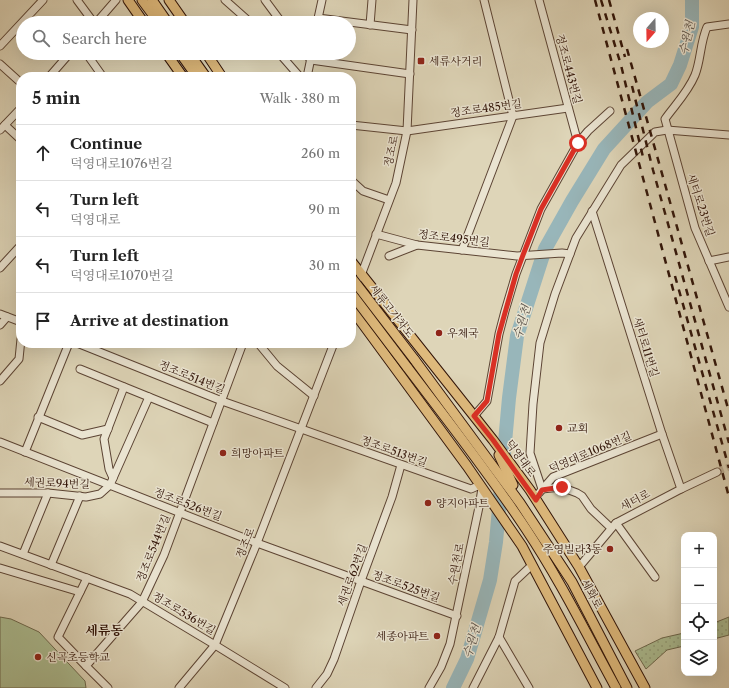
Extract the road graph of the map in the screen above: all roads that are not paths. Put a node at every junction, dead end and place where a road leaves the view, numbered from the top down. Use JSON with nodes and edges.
{"nodes":[{"id":1,"x":43,"y":0,"type":"edge"},
{"id":2,"x":76,"y":0,"type":"edge"},
{"id":3,"x":116,"y":0,"type":"edge"},
{"id":4,"x":128,"y":0,"type":"edge"},
{"id":5,"x":142,"y":0,"type":"edge"},
{"id":6,"x":152,"y":0,"type":"edge"},
{"id":7,"x":168,"y":0,"type":"edge"},
{"id":8,"x":225,"y":0,"type":"edge"},
{"id":9,"x":265,"y":0,"type":"edge"},
{"id":10,"x":322,"y":0,"type":"edge"},
{"id":11,"x":372,"y":0,"type":"edge"},
{"id":12,"x":413,"y":0,"type":"edge"},
{"id":13,"x":484,"y":0,"type":"edge"},
{"id":14,"x":539,"y":0,"type":"edge"},
{"id":15,"x":28,"y":16,"type":"edge"},
{"id":16,"x":89,"y":16,"type":"edge"},
{"id":17,"x":101,"y":16,"type":"edge"},
{"id":18,"x":139,"y":16,"type":"edge"},
{"id":19,"x":154,"y":16,"type":"edge"},
{"id":20,"x":163,"y":16,"type":"edge"},
{"id":21,"x":180,"y":16,"type":"edge"},
{"id":22,"x":243,"y":16,"type":"edge"},
{"id":23,"x":277,"y":16,"type":"edge"},
{"id":24,"x":319,"y":16,"type":"edge"},
{"id":25,"x":356,"y":24,"type":"edge"},
{"id":26,"x":729,"y":24,"type":"edge"},
{"id":27,"x":370,"y":25,"type":"junction"},
{"id":28,"x":16,"y":29,"type":"edge"},
{"id":29,"x":412,"y":30,"type":"junction"},
{"id":30,"x":0,"y":46,"type":"edge"},
{"id":31,"x":64,"y":60,"type":"edge"},
{"id":32,"x":91,"y":60,"type":"edge"},
{"id":33,"x":171,"y":60,"type":"edge"},
{"id":34,"x":185,"y":60,"type":"edge"},
{"id":35,"x":195,"y":60,"type":"edge"},
{"id":36,"x":211,"y":60,"type":"edge"},
{"id":37,"x":285,"y":60,"type":"edge"},
{"id":38,"x":311,"y":60,"type":"edge"},
{"id":39,"x":329,"y":60,"type":"edge"},
{"id":40,"x":0,"y":64,"type":"edge"},
{"id":41,"x":53,"y":72,"type":"edge"},
{"id":42,"x":99,"y":72,"type":"edge"},
{"id":43,"x":179,"y":72,"type":"edge"},
{"id":44,"x":193,"y":72,"type":"edge"},
{"id":45,"x":203,"y":72,"type":"edge"},
{"id":46,"x":219,"y":72,"type":"edge"},
{"id":47,"x":296,"y":72,"type":"edge"},
{"id":48,"x":309,"y":72,"type":"edge"},
{"id":49,"x":410,"y":74,"type":"junction"},
{"id":50,"x":16,"y":78,"type":"edge"},
{"id":51,"x":568,"y":108,"type":"junction"},
{"id":52,"x":610,"y":111,"type":"dead end"},
{"id":53,"x":16,"y":113,"type":"edge"},
{"id":54,"x":512,"y":116,"type":"junction"},
{"id":55,"x":356,"y":126,"type":"edge"},
{"id":56,"x":2,"y":128,"type":"edge"},
{"id":57,"x":667,"y":130,"type":"junction"},
{"id":58,"x":407,"y":131,"type":"junction"},
{"id":59,"x":729,"y":135,"type":"edge"},
{"id":60,"x":16,"y":137,"type":"edge"},
{"id":61,"x":578,"y":143,"type":"junction"},
{"id":62,"x":356,"y":185,"type":"edge"},
{"id":63,"x":389,"y":200,"type":"junction"},
{"id":64,"x":592,"y":211,"type":"junction"},
{"id":65,"x":376,"y":234,"type":"junction"},
{"id":66,"x":417,"y":245,"type":"junction"},
{"id":67,"x":16,"y":250,"type":"edge"},
{"id":68,"x":462,"y":250,"type":"junction"},
{"id":69,"x":570,"y":254,"type":"junction"},
{"id":70,"x":526,"y":255,"type":"junction"},
{"id":71,"x":389,"y":256,"type":"dead end"},
{"id":72,"x":729,"y":257,"type":"edge"},
{"id":73,"x":709,"y":261,"type":"junction"},
{"id":74,"x":0,"y":268,"type":"edge"},
{"id":75,"x":356,"y":268,"type":"edge"},
{"id":76,"x":361,"y":275,"type":"junction"},
{"id":77,"x":356,"y":284,"type":"edge"},
{"id":78,"x":356,"y":286,"type":"edge"},
{"id":79,"x":356,"y":300,"type":"edge"},
{"id":80,"x":729,"y":307,"type":"edge"},
{"id":81,"x":356,"y":315,"type":"edge"},
{"id":82,"x":3,"y":316,"type":"edge"},
{"id":83,"x":16,"y":320,"type":"edge"},
{"id":84,"x":0,"y":325,"type":"edge"},
{"id":85,"x":20,"y":348,"type":"edge"},
{"id":86,"x":67,"y":348,"type":"edge"},
{"id":87,"x":90,"y":348,"type":"edge"},
{"id":88,"x":241,"y":348,"type":"edge"},
{"id":89,"x":262,"y":348,"type":"edge"},
{"id":90,"x":332,"y":348,"type":"edge"},
{"id":91,"x":80,"y":370,"type":"dead end"},
{"id":92,"x":0,"y":381,"type":"edge"},
{"id":93,"x":124,"y":387,"type":"junction"},
{"id":94,"x":314,"y":396,"type":"junction"},
{"id":95,"x":149,"y":397,"type":"junction"},
{"id":96,"x":222,"y":401,"type":"junction"},
{"id":97,"x":474,"y":416,"type":"junction"},
{"id":98,"x":38,"y":417,"type":"junction"},
{"id":99,"x":213,"y":423,"type":"junction"},
{"id":100,"x":108,"y":429,"type":"junction"},
{"id":101,"x":301,"y":429,"type":"junction"},
{"id":102,"x":662,"y":434,"type":"junction"},
{"id":103,"x":490,"y":437,"type":"junction"},
{"id":104,"x":0,"y":442,"type":"edge"},
{"id":105,"x":25,"y":452,"type":"junction"},
{"id":106,"x":401,"y":465,"type":"junction"},
{"id":107,"x":717,"y":472,"type":"tunnel mouth"},
{"id":108,"x":112,"y":481,"type":"junction"},
{"id":109,"x":483,"y":483,"type":"junction"},
{"id":110,"x":682,"y":489,"type":"junction"},
{"id":111,"x":542,"y":490,"type":"junction"},
{"id":112,"x":0,"y":493,"type":"edge"},
{"id":113,"x":48,"y":493,"type":"junction"},
{"id":114,"x":80,"y":496,"type":"junction"},
{"id":115,"x":536,"y":500,"type":"junction"},
{"id":116,"x":520,"y":503,"type":"junction"},
{"id":117,"x":179,"y":512,"type":"junction"},
{"id":118,"x":614,"y":525,"type":"junction"},
{"id":119,"x":257,"y":543,"type":"junction"},
{"id":120,"x":0,"y":546,"type":"edge"},
{"id":121,"x":23,"y":554,"type":"junction"},
{"id":122,"x":51,"y":565,"type":"junction"},
{"id":123,"x":532,"y":565,"type":"junction"},
{"id":124,"x":579,"y":567,"type":"junction"},
{"id":125,"x":0,"y":568,"type":"edge"},
{"id":126,"x":655,"y":577,"type":"dead end"},
{"id":127,"x":86,"y":578,"type":"junction"},
{"id":128,"x":361,"y":581,"type":"junction"},
{"id":129,"x":80,"y":592,"type":"junction"},
{"id":130,"x":142,"y":602,"type":"junction"},
{"id":131,"x":457,"y":616,"type":"junction"},
{"id":132,"x":499,"y":636,"type":"junction"},
{"id":133,"x":215,"y":645,"type":"junction"},
{"id":134,"x":86,"y":666,"type":"junction"},
{"id":135,"x":108,"y":688,"type":"edge"},
{"id":136,"x":179,"y":688,"type":"edge"},
{"id":137,"x":285,"y":688,"type":"edge"},
{"id":138,"x":316,"y":688,"type":"edge"},
{"id":139,"x":429,"y":688,"type":"edge"},
{"id":140,"x":473,"y":688,"type":"edge"},
{"id":141,"x":529,"y":688,"type":"edge"},
{"id":142,"x":597,"y":688,"type":"edge"},
{"id":143,"x":616,"y":688,"type":"edge"},
{"id":144,"x":628,"y":688,"type":"edge"},
{"id":145,"x":645,"y":688,"type":"edge"}],
"edges":[{"from":1,"to":15,"type":"street"},
{"from":2,"to":16,"type":"street"},
{"from":3,"to":17,"type":"street"},
{"from":4,"to":18,"type":"main road"},
{"from":5,"to":19,"type":"main road"},
{"from":6,"to":20,"type":"main road"},
{"from":7,"to":21,"type":"main road"},
{"from":8,"to":22,"type":"street"},
{"from":9,"to":23,"type":"street"},
{"from":10,"to":24,"type":"street"},
{"from":11,"to":27,"type":"street"},
{"from":12,"to":29,"type":"street","name":"정조로"},
{"from":13,"to":54,"type":"street"},
{"from":14,"to":51,"type":"street","name":"정조로443번길"},
{"from":25,"to":27,"type":"street"},
{"from":26,"to":57,"type":"street"},
{"from":27,"to":29,"type":"street"},
{"from":28,"to":30,"type":"street"},
{"from":29,"to":49,"type":"street","name":"정조로"},
{"from":31,"to":41,"type":"street"},
{"from":32,"to":42,"type":"street"},
{"from":33,"to":43,"type":"main road"},
{"from":34,"to":44,"type":"main road"},
{"from":35,"to":45,"type":"main road"},
{"from":36,"to":46,"type":"main road"},
{"from":37,"to":47,"type":"street"},
{"from":38,"to":48,"type":"street"},
{"from":39,"to":49,"type":"street"},
{"from":40,"to":50,"type":"street"},
{"from":49,"to":58,"type":"street","name":"정조로"},
{"from":51,"to":54,"type":"street","name":"정조로485번길"},
{"from":51,"to":61,"type":"street","name":"정조로443번길"},
{"from":52,"to":61,"type":"street"},
{"from":53,"to":56,"type":"street"},
{"from":54,"to":58,"type":"street","name":"정조로485번길"},
{"from":54,"to":68,"type":"street"},
{"from":55,"to":58,"type":"street","name":"정조로485번길"},
{"from":56,"to":60,"type":"street"},
{"from":57,"to":59,"type":"street"},
{"from":57,"to":64,"type":"street"},
{"from":57,"to":73,"type":"street","name":"새터로23번길"},
{"from":58,"to":63,"type":"street","name":"정조로"},
{"from":61,"to":70,"type":"street"},
{"from":62,"to":63,"type":"street"},
{"from":63,"to":65,"type":"street","name":"정조로"},
{"from":64,"to":69,"type":"street"},
{"from":64,"to":102,"type":"street","name":"새터로11번길"},
{"from":65,"to":66,"type":"street","name":"정조로495번길"},
{"from":65,"to":76,"type":"street","name":"정조로"},
{"from":66,"to":68,"type":"street","name":"정조로495번길"},
{"from":66,"to":71,"type":"street"},
{"from":67,"to":74,"type":"street"},
{"from":68,"to":70,"type":"street","name":"정조로495번길"},
{"from":69,"to":70,"type":"street","name":"정조로495번길"},
{"from":69,"to":111,"type":"street"},
{"from":70,"to":97,"type":"street"},
{"from":72,"to":73,"type":"street"},
{"from":73,"to":80,"type":"street","name":"새터로23번길"},
{"from":75,"to":76,"type":"main road","name":"덕영대로"},
{"from":76,"to":78,"type":"street","name":"정조로"},
{"from":76,"to":97,"type":"main road","name":"덕영대로"},
{"from":77,"to":116,"type":"main road","name":"세류고가차도","bridge":true},
{"from":79,"to":109,"type":"main road","name":"세류고가차도","bridge":true},
{"from":81,"to":109,"type":"main road"},
{"from":82,"to":83,"type":"street"},
{"from":82,"to":84,"type":"street"},
{"from":85,"to":92,"type":"street"},
{"from":86,"to":98,"type":"street"},
{"from":87,"to":96,"type":"street","name":"정조로514번길"},
{"from":88,"to":96,"type":"street","name":"정조로544번길"},
{"from":89,"to":94,"type":"street"},
{"from":90,"to":94,"type":"street","name":"정조로"},
{"from":91,"to":93,"type":"street"},
{"from":93,"to":95,"type":"street"},
{"from":93,"to":100,"type":"street"},
{"from":94,"to":101,"type":"street","name":"정조로"},
{"from":95,"to":99,"type":"street"},
{"from":95,"to":108,"type":"street"},
{"from":96,"to":99,"type":"street","name":"정조로544번길"},
{"from":96,"to":101,"type":"street","name":"정조로514번길"},
{"from":97,"to":103,"type":"main road","name":"덕영대로"},
{"from":98,"to":100,"type":"street"},
{"from":98,"to":105,"type":"street"},
{"from":99,"to":117,"type":"street","name":"정조로544번길"},
{"from":100,"to":108,"type":"street"},
{"from":101,"to":106,"type":"street","name":"정조로513번길"},
{"from":101,"to":119,"type":"street","name":"정조로"},
{"from":102,"to":110,"type":"street","name":"새터로11번길"},
{"from":102,"to":111,"type":"street","name":"덕영대로1068번길"},
{"from":103,"to":115,"type":"main road","name":"덕영대로"},
{"from":103,"to":116,"type":"main road"},
{"from":104,"to":105,"type":"street","name":"정조로526번길"},
{"from":105,"to":108,"type":"street","name":"정조로526번길"},
{"from":106,"to":109,"type":"street","name":"정조로513번길"},
{"from":106,"to":128,"type":"street","name":"세권로62번길"},
{"from":107,"to":110,"type":"street","name":"새터로"},
{"from":108,"to":114,"type":"street","name":"세권로94번길"},
{"from":108,"to":117,"type":"street","name":"정조로526번길"},
{"from":109,"to":123,"type":"main road"},
{"from":109,"to":131,"type":"street","name":"수원천로"},
{"from":109,"to":143,"type":"main road"},
{"from":110,"to":118,"type":"street","name":"새터로"},
{"from":111,"to":115,"type":"street","name":"덕영대로1068번길"},
{"from":111,"to":118,"type":"street"},
{"from":112,"to":113,"type":"street","name":"세권로94번길"},
{"from":113,"to":114,"type":"street","name":"세권로94번길"},
{"from":113,"to":121,"type":"street"},
{"from":114,"to":122,"type":"street"},
{"from":115,"to":124,"type":"main road","name":"덕영대로"},
{"from":116,"to":144,"type":"main road","name":"세화로"},
{"from":117,"to":119,"type":"street","name":"정조로526번길"},
{"from":117,"to":130,"type":"street","name":"정조로544번길"},
{"from":118,"to":124,"type":"street","name":"새터로"},
{"from":118,"to":126,"type":"street"},
{"from":119,"to":128,"type":"street","name":"정조로525번길"},
{"from":119,"to":133,"type":"street","name":"정조로"},
{"from":120,"to":121,"type":"street","name":"정조로536번길"},
{"from":121,"to":122,"type":"street","name":"정조로536번길"},
{"from":122,"to":127,"type":"street","name":"정조로536번길"},
{"from":123,"to":132,"type":"street"},
{"from":123,"to":142,"type":"main road"},
{"from":124,"to":145,"type":"main road","name":"덕영대로"},
{"from":125,"to":129,"type":"street"},
{"from":127,"to":129,"type":"street"},
{"from":127,"to":130,"type":"street","name":"정조로536번길"},
{"from":128,"to":131,"type":"street","name":"정조로525번길"},
{"from":128,"to":138,"type":"street","name":"세권로62번길"},
{"from":129,"to":134,"type":"street"},
{"from":130,"to":133,"type":"street","name":"정조로536번길"},
{"from":130,"to":134,"type":"street","name":"정조로544번길"},
{"from":131,"to":139,"type":"street","name":"수원천로"},
{"from":132,"to":140,"type":"street"},
{"from":132,"to":141,"type":"street"},
{"from":133,"to":136,"type":"street","name":"정조로"},
{"from":133,"to":137,"type":"street","name":"정조로536번길"},
{"from":134,"to":135,"type":"street"}]}
